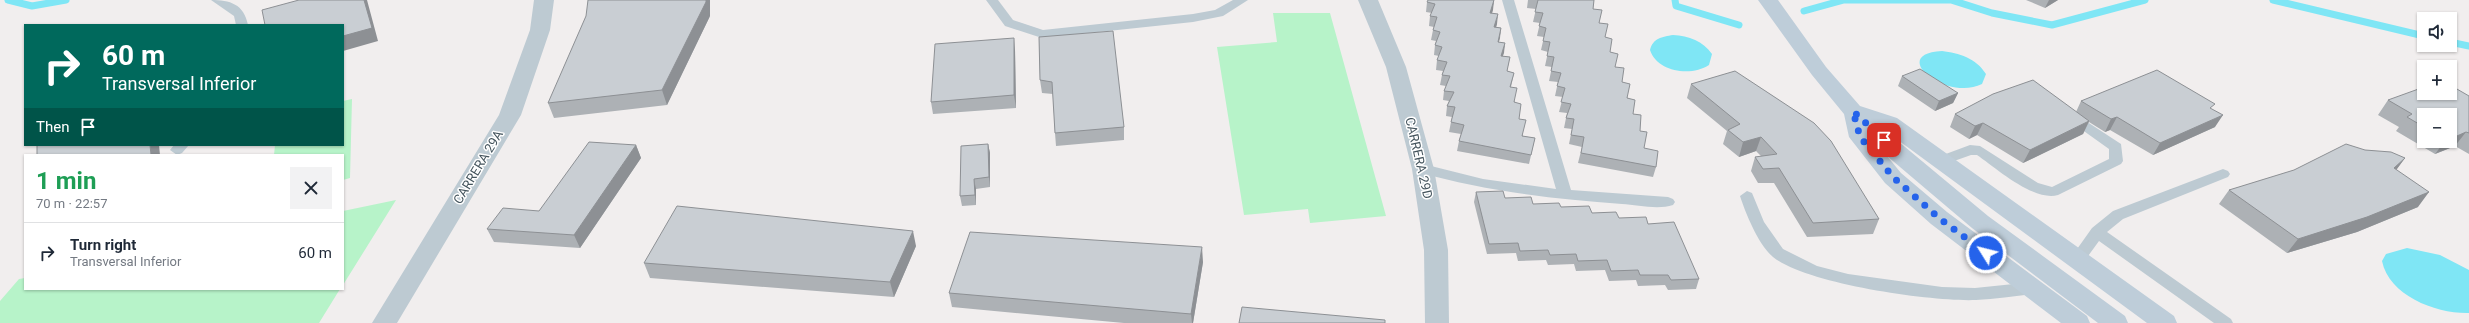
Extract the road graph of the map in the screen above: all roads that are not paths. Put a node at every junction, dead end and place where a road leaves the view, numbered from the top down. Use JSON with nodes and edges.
{"nodes":[{"id":1,"x":217,"y":0,"type":"edge"},
{"id":2,"x":544,"y":0,"type":"edge"},
{"id":3,"x":992,"y":0,"type":"edge"},
{"id":4,"x":1242,"y":0,"type":"edge"},
{"id":5,"x":1368,"y":0,"type":"edge"},
{"id":6,"x":1508,"y":0,"type":"edge"},
{"id":7,"x":1768,"y":0,"type":"edge"},
{"id":8,"x":242,"y":24,"type":"edge"},
{"id":9,"x":2060,"y":108,"type":"edge"},
{"id":10,"x":1853,"y":111,"type":"junction"},
{"id":11,"x":1940,"y":162,"type":"junction"},
{"id":12,"x":1423,"y":169,"type":"junction"},
{"id":13,"x":2223,"y":174,"type":"dead end"},
{"id":14,"x":1565,"y":195,"type":"junction"},
{"id":15,"x":1747,"y":196,"type":"dead end"},
{"id":16,"x":1668,"y":202,"type":"dead end"},
{"id":17,"x":2097,"y":232,"type":"junction"},
{"id":18,"x":2078,"y":259,"type":"junction"},
{"id":19,"x":2033,"y":288,"type":"junction"},
{"id":20,"x":384,"y":323,"type":"edge"},
{"id":21,"x":1437,"y":323,"type":"edge"},
{"id":22,"x":2078,"y":323,"type":"edge"},
{"id":23,"x":2116,"y":323,"type":"edge"},
{"id":24,"x":2165,"y":323,"type":"edge"},
{"id":25,"x":2225,"y":323,"type":"edge"}],
"edges":[{"from":1,"to":8,"type":"lane"},
{"from":2,"to":20,"type":"street","name":"CARRERA 29A"},
{"from":3,"to":4,"type":"lane"},
{"from":5,"to":12,"type":"street","name":"CARRERA 29D"},
{"from":6,"to":14,"type":"lane"},
{"from":7,"to":10,"type":"main road"},
{"from":9,"to":11,"type":"lane"},
{"from":10,"to":11,"type":"main road"},
{"from":10,"to":19,"type":"main road"},
{"from":10,"to":23,"type":"main road"},
{"from":11,"to":18,"type":"main road"},
{"from":12,"to":14,"type":"lane"},
{"from":12,"to":21,"type":"street","name":"CARRERA 29D"},
{"from":13,"to":17,"type":"lane"},
{"from":14,"to":16,"type":"lane"},
{"from":15,"to":19,"type":"lane"},
{"from":17,"to":18,"type":"lane"},
{"from":17,"to":25,"type":"lane"},
{"from":18,"to":24,"type":"main road"},
{"from":19,"to":22,"type":"main road"}]}
